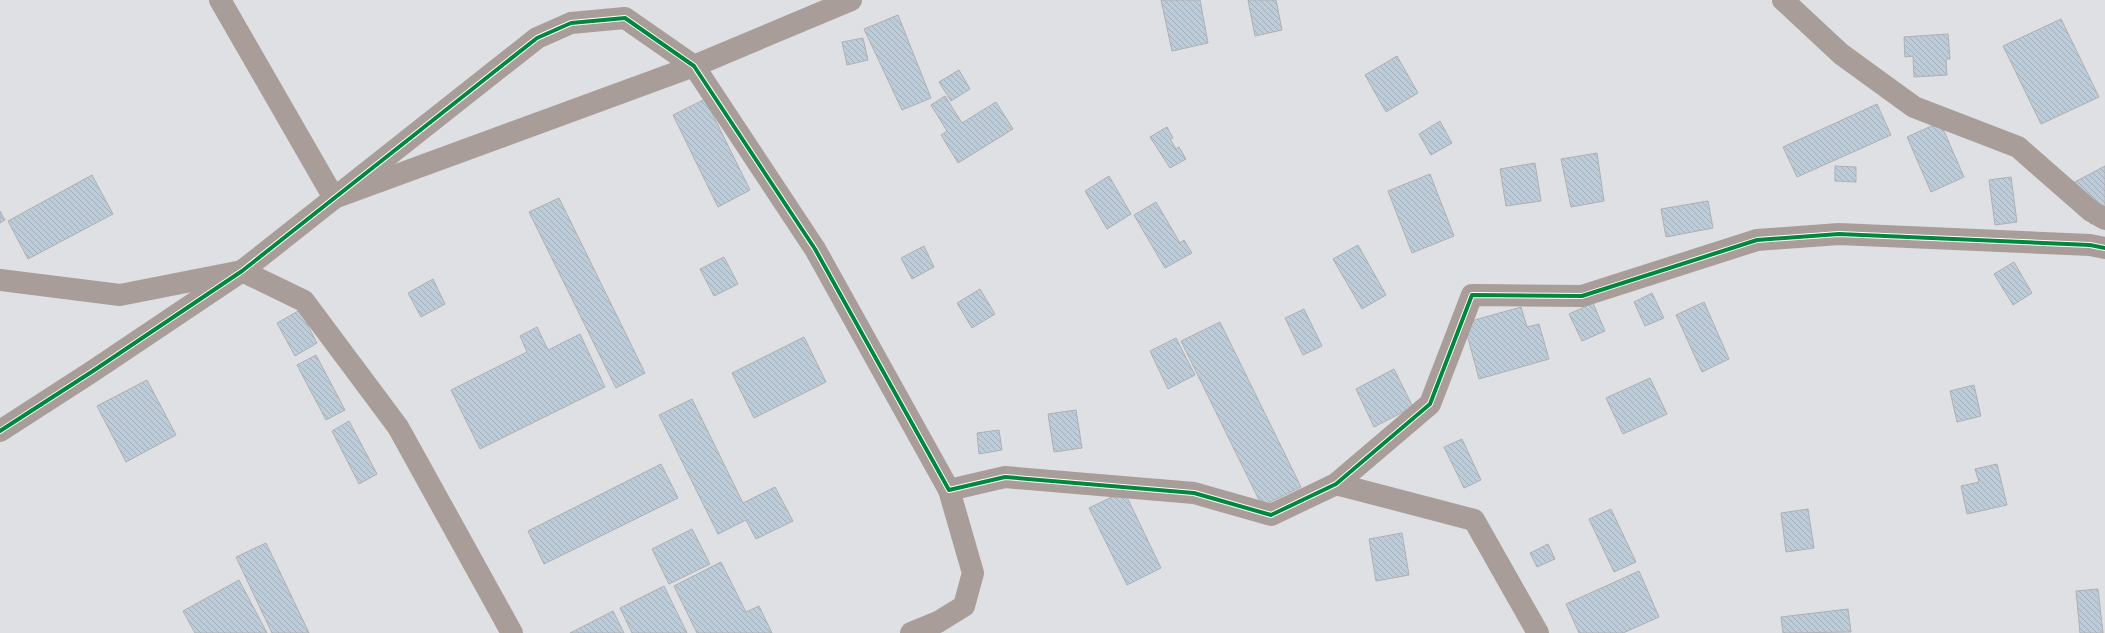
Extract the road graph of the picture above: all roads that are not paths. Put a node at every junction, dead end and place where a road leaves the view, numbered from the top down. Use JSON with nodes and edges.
{"nodes":[{"id":1,"x":220,"y":0,"type":"edge"},
{"id":2,"x":851,"y":0,"type":"edge"},
{"id":3,"x":1783,"y":0,"type":"edge"},
{"id":4,"x":694,"y":66,"type":"junction"},
{"id":5,"x":334,"y":198,"type":"junction"},
{"id":6,"x":2105,"y":219,"type":"edge"},
{"id":7,"x":2105,"y":248,"type":"edge"},
{"id":8,"x":242,"y":270,"type":"junction"},
{"id":9,"x":0,"y":280,"type":"edge"},
{"id":10,"x":0,"y":431,"type":"edge"},
{"id":11,"x":1336,"y":484,"type":"junction"},
{"id":12,"x":949,"y":490,"type":"junction"},
{"id":13,"x":512,"y":633,"type":"edge"},
{"id":14,"x":911,"y":633,"type":"edge"},
{"id":15,"x":1538,"y":633,"type":"edge"}],
"edges":[{"from":1,"to":5,"type":"street"},
{"from":2,"to":4,"type":"street"},
{"from":3,"to":6,"type":"street"},
{"from":4,"to":5,"type":"street"},
{"from":4,"to":5,"type":"street"},
{"from":4,"to":12,"type":"street"},
{"from":5,"to":8,"type":"street"},
{"from":7,"to":11,"type":"street"},
{"from":8,"to":9,"type":"street"},
{"from":8,"to":10,"type":"street"},
{"from":8,"to":13,"type":"street"},
{"from":11,"to":12,"type":"street"},
{"from":11,"to":15,"type":"street"},
{"from":12,"to":14,"type":"street"}]}
